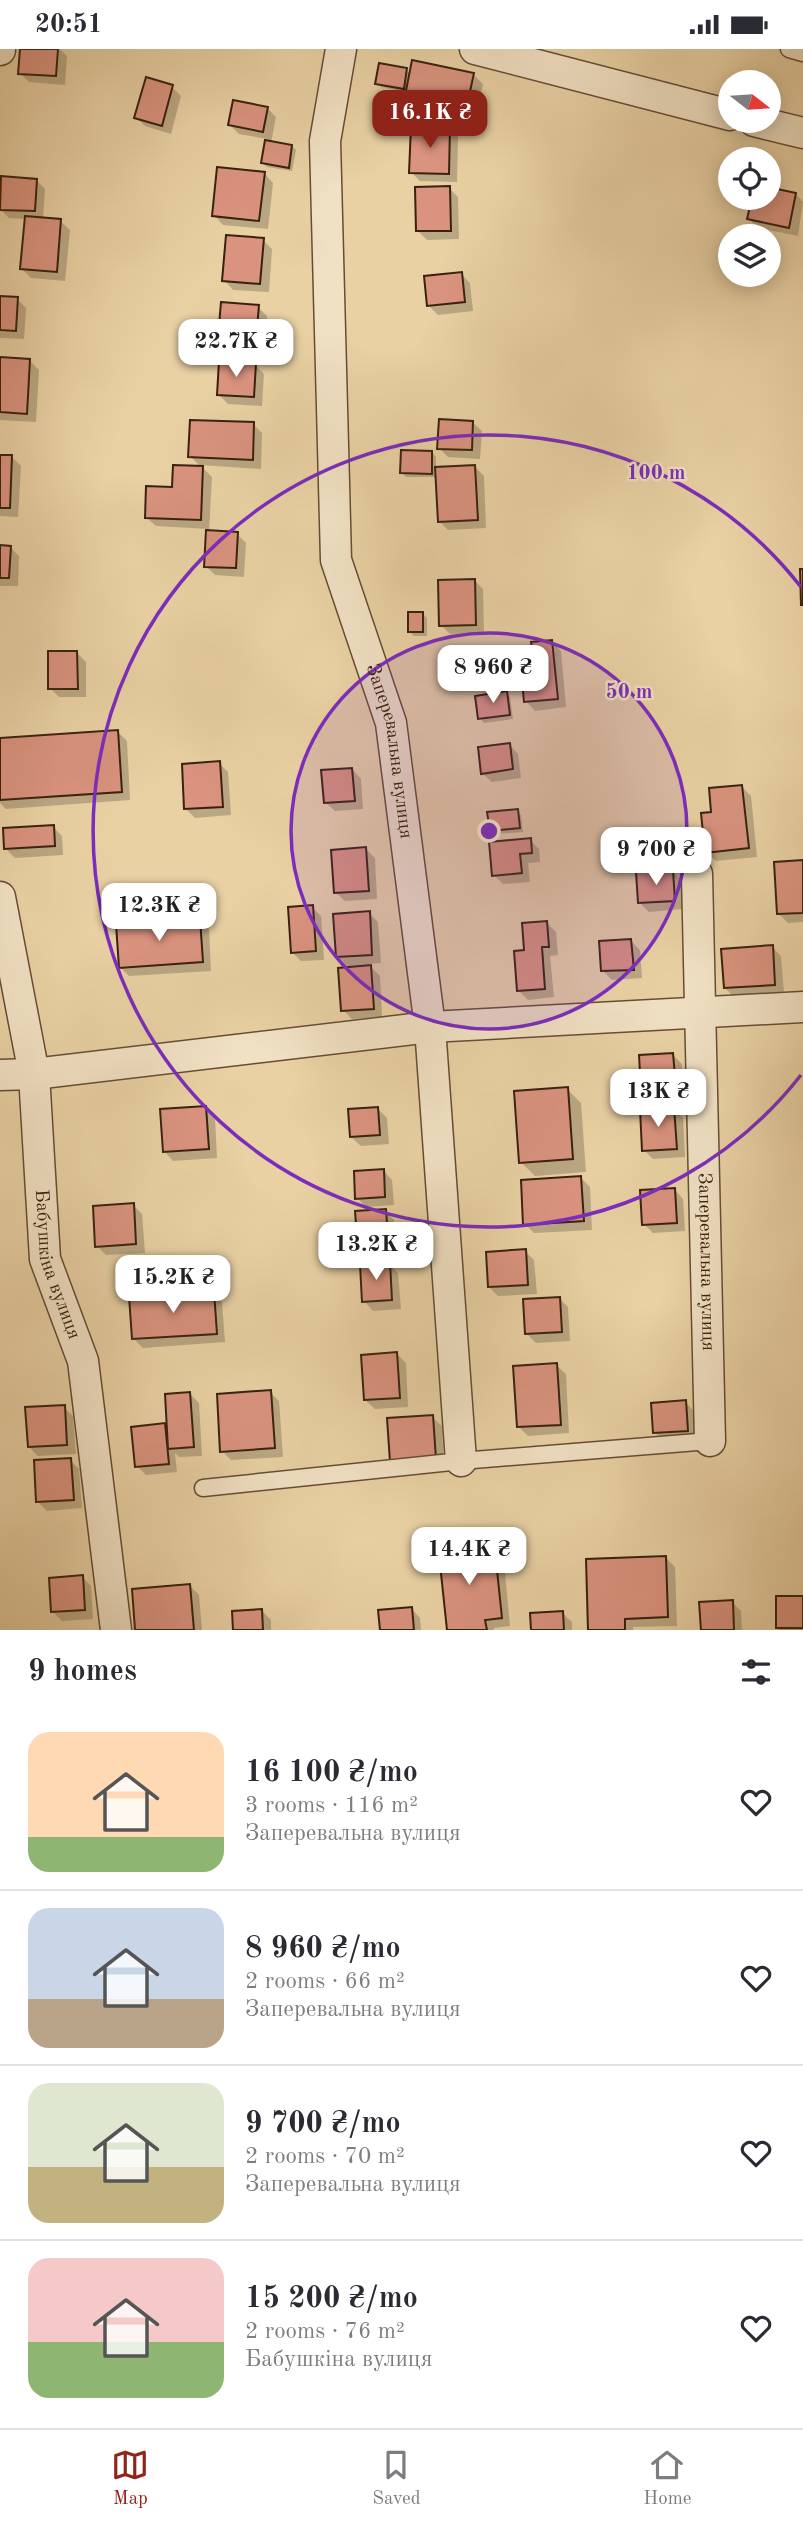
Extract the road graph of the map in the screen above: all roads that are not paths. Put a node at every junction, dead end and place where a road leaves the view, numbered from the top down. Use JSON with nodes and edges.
{"nodes":[{"id":1,"x":341,"y":49,"type":"edge"},
{"id":2,"x":475,"y":49,"type":"edge"},
{"id":3,"x":789,"y":49,"type":"edge"},
{"id":4,"x":803,"y":53,"type":"edge"},
{"id":5,"x":718,"y":112,"type":"edge"},
{"id":6,"x":781,"y":128,"type":"edge"},
{"id":7,"x":803,"y":134,"type":"edge"},
{"id":8,"x":697,"y":874,"type":"dead end"},
{"id":9,"x":0,"y":897,"type":"edge"},
{"id":10,"x":803,"y":1007,"type":"edge"},
{"id":11,"x":701,"y":1013,"type":"junction"},
{"id":12,"x":430,"y":1027,"type":"junction"},
{"id":13,"x":34,"y":1074,"type":"junction"},
{"id":14,"x":0,"y":1075,"type":"edge"},
{"id":15,"x":710,"y":1441,"type":"joint"},
{"id":16,"x":461,"y":1461,"type":"junction"},
{"id":17,"x":204,"y":1488,"type":"dead end"},
{"id":18,"x":116,"y":1630,"type":"edge"}],
"edges":[{"from":1,"to":12,"type":"street","name":"Заперевальна вулиця"},
{"from":2,"to":5,"type":"street"},
{"from":3,"to":4,"type":"lane"},
{"from":6,"to":7,"type":"street"},
{"from":8,"to":11,"type":"street","name":"Заперевальна вулиця"},
{"from":9,"to":13,"type":"street","name":"Бабушкіна вулиця"},
{"from":10,"to":11,"type":"street"},
{"from":11,"to":12,"type":"street"},
{"from":11,"to":15,"type":"street","name":"Заперевальна вулиця"},
{"from":12,"to":13,"type":"street"},
{"from":12,"to":16,"type":"street","name":"Заперевальна вулиця"},
{"from":13,"to":14,"type":"street"},
{"from":13,"to":18,"type":"street","name":"Бабушкіна вулиця"},
{"from":15,"to":16,"type":"lane"},
{"from":16,"to":17,"type":"lane"}]}
